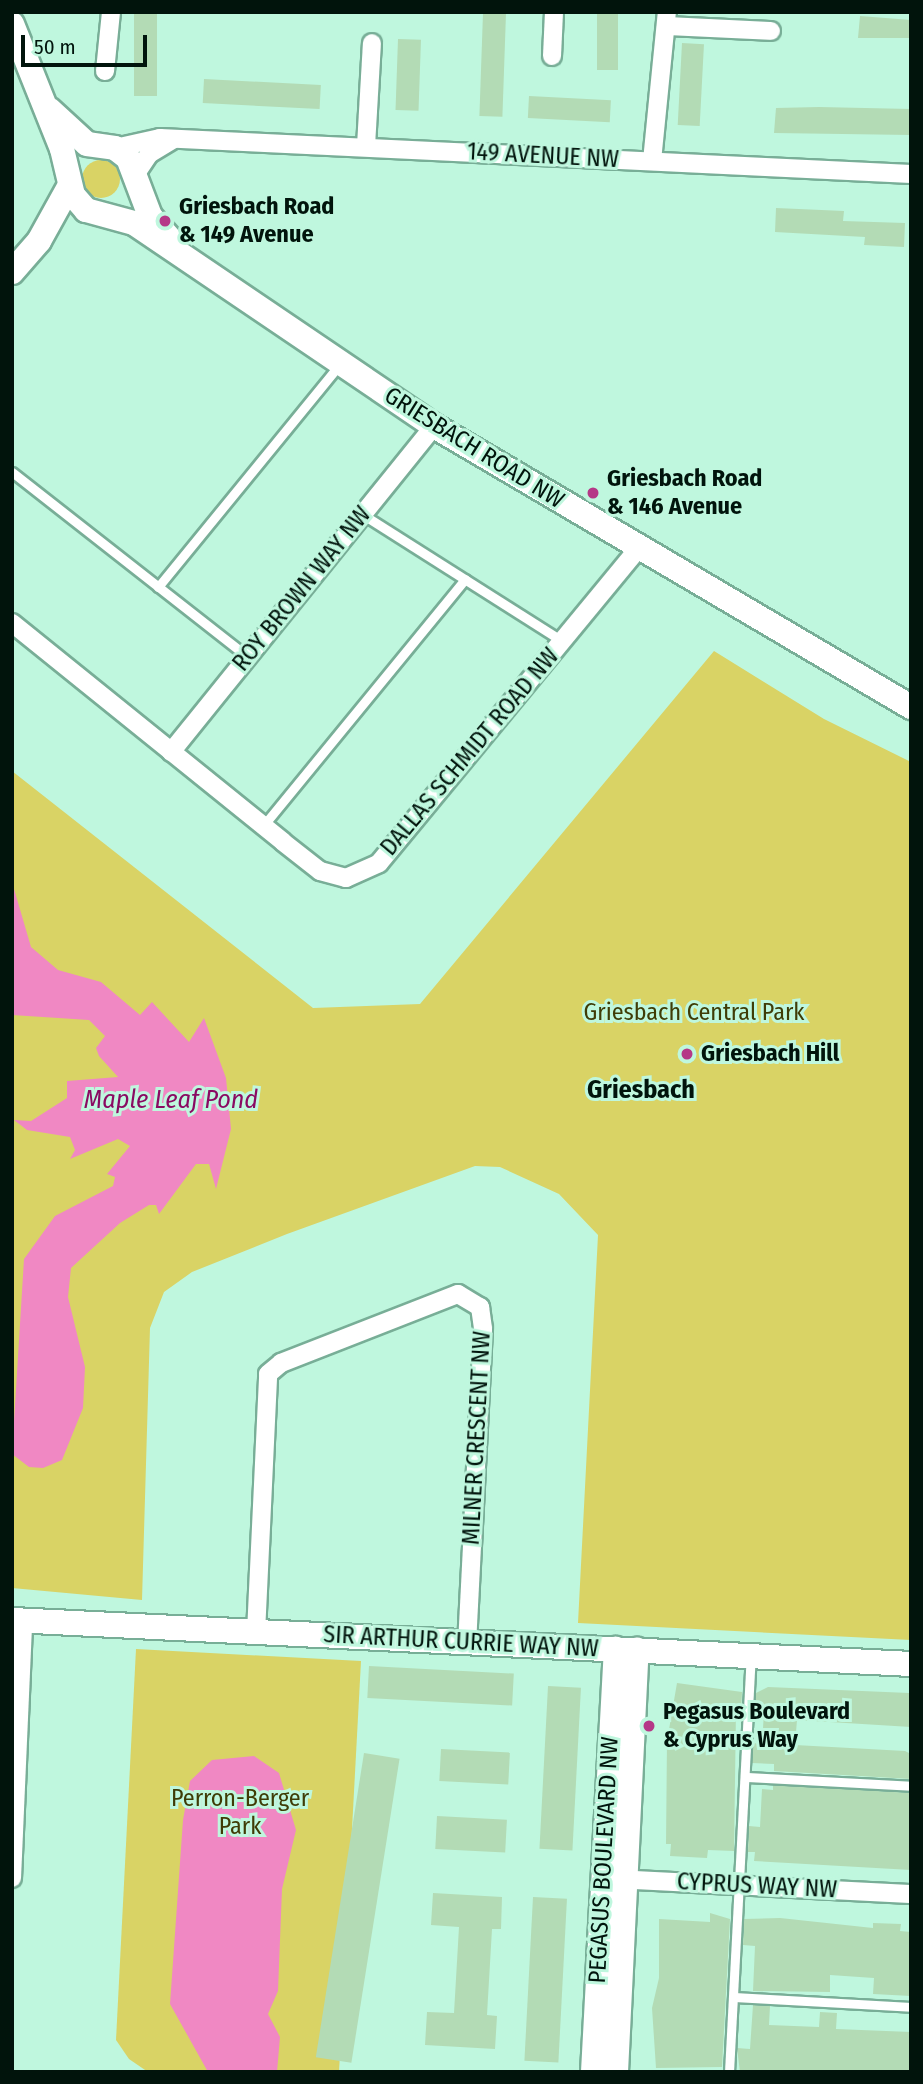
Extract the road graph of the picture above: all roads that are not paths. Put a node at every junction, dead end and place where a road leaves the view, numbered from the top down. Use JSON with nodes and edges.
{"nodes":[{"id":1,"x":111,"y":12,"type":"edge"},
{"id":2,"x":554,"y":12,"type":"edge"},
{"id":3,"x":666,"y":19,"type":"edge"},
{"id":4,"x":12,"y":24,"type":"edge"},
{"id":5,"x":771,"y":31,"type":"dead end"},
{"id":6,"x":372,"y":43,"type":"dead end"},
{"id":7,"x":552,"y":56,"type":"dead end"},
{"id":8,"x":106,"y":71,"type":"dead end"},
{"id":9,"x":44,"y":104,"type":"junction"},
{"id":10,"x":175,"y":139,"type":"junction"},
{"id":11,"x":366,"y":146,"type":"junction"},
{"id":12,"x":110,"y":148,"type":"junction"},
{"id":13,"x":652,"y":161,"type":"junction"},
{"id":14,"x":911,"y":174,"type":"edge"},
{"id":15,"x":136,"y":178,"type":"junction"},
{"id":16,"x":69,"y":182,"type":"junction"},
{"id":17,"x":97,"y":213,"type":"junction"},
{"id":18,"x":38,"y":241,"type":"junction"},
{"id":19,"x":190,"y":262,"type":"junction"},
{"id":20,"x":13,"y":270,"type":"edge"},
{"id":21,"x":341,"y":363,"type":"junction"},
{"id":22,"x":434,"y":426,"type":"junction"},
{"id":23,"x":12,"y":472,"type":"edge"},
{"id":24,"x":362,"y":514,"type":"junction"},
{"id":25,"x":639,"y":548,"type":"junction"},
{"id":26,"x":465,"y":579,"type":"junction"},
{"id":27,"x":158,"y":587,"type":"junction"},
{"id":28,"x":12,"y":623,"type":"edge"},
{"id":29,"x":562,"y":641,"type":"junction"},
{"id":30,"x":248,"y":657,"type":"junction"},
{"id":31,"x":911,"y":706,"type":"edge"},
{"id":32,"x":171,"y":752,"type":"junction"},
{"id":33,"x":263,"y":826,"type":"junction"},
{"id":34,"x":18,"y":1620,"type":"edge"},
{"id":35,"x":256,"y":1633,"type":"junction"},
{"id":36,"x":467,"y":1642,"type":"junction"},
{"id":37,"x":626,"y":1650,"type":"junction"},
{"id":38,"x":751,"y":1656,"type":"junction"},
{"id":39,"x":911,"y":1664,"type":"edge"},
{"id":40,"x":747,"y":1777,"type":"junction"},
{"id":41,"x":911,"y":1786,"type":"edge"},
{"id":42,"x":12,"y":1878,"type":"edge"},
{"id":43,"x":614,"y":1879,"type":"junction"},
{"id":44,"x":740,"y":1885,"type":"junction"},
{"id":45,"x":911,"y":1895,"type":"edge"},
{"id":46,"x":734,"y":1997,"type":"junction"},
{"id":47,"x":911,"y":2007,"type":"edge"},
{"id":48,"x":593,"y":2072,"type":"edge"},
{"id":49,"x":616,"y":2072,"type":"edge"},
{"id":50,"x":730,"y":2072,"type":"edge"}],
"edges":[{"from":1,"to":8,"type":"street"},
{"from":2,"to":7,"type":"street"},
{"from":3,"to":5,"type":"street"},
{"from":3,"to":13,"type":"street"},
{"from":4,"to":9,"type":"street","name":"GRIESBACH ROAD NW"},
{"from":6,"to":11,"type":"street"},
{"from":9,"to":12,"type":"street","name":"GRIESBACH ROAD NW"},
{"from":9,"to":16,"type":"street","name":"GRIESBACH ROAD NW"},
{"from":10,"to":11,"type":"street","name":"149 AVENUE NW"},
{"from":10,"to":12,"type":"street","name":"149 AVENUE NW"},
{"from":10,"to":15,"type":"street"},
{"from":11,"to":13,"type":"street","name":"149 AVENUE NW"},
{"from":12,"to":15,"type":"street","name":"GRIESBACH ROAD NW"},
{"from":12,"to":16,"type":"street"},
{"from":13,"to":14,"type":"street","name":"149 AVENUE NW"},
{"from":15,"to":17,"type":"street"},
{"from":15,"to":19,"type":"street","name":"GRIESBACH ROAD NW"},
{"from":16,"to":17,"type":"street","name":"GRIESBACH ROAD NW"},
{"from":16,"to":18,"type":"street"},
{"from":17,"to":18,"type":"street"},
{"from":17,"to":19,"type":"street","name":"GRIESBACH ROAD NW"},
{"from":18,"to":20,"type":"street"},
{"from":19,"to":21,"type":"street","name":"GRIESBACH ROAD NW"},
{"from":21,"to":22,"type":"street","name":"GRIESBACH ROAD NW"},
{"from":21,"to":27,"type":"lane"},
{"from":22,"to":24,"type":"street","name":"ROY BROWN WAY NW"},
{"from":22,"to":25,"type":"street","name":"GRIESBACH ROAD NW"},
{"from":23,"to":27,"type":"lane"},
{"from":24,"to":26,"type":"lane"},
{"from":24,"to":30,"type":"street","name":"ROY BROWN WAY NW"},
{"from":25,"to":29,"type":"street","name":"DALLAS SCHMIDT ROAD NW"},
{"from":25,"to":31,"type":"street","name":"GRIESBACH ROAD NW"},
{"from":26,"to":29,"type":"lane"},
{"from":26,"to":33,"type":"lane"},
{"from":27,"to":30,"type":"lane"},
{"from":28,"to":32,"type":"street","name":"DALLAS SCHMIDT ROAD NW"},
{"from":29,"to":33,"type":"street","name":"DALLAS SCHMIDT ROAD NW"},
{"from":30,"to":32,"type":"street","name":"ROY BROWN WAY NW"},
{"from":32,"to":33,"type":"street","name":"DALLAS SCHMIDT ROAD NW"},
{"from":34,"to":35,"type":"street","name":"SIR ARTHUR CURRIE WAY NW"},
{"from":34,"to":42,"type":"street"},
{"from":35,"to":36,"type":"street","name":"SIR ARTHUR CURRIE WAY NW"},
{"from":35,"to":36,"type":"street","name":"MILNER CRESCENT NW"},
{"from":36,"to":37,"type":"street","name":"SIR ARTHUR CURRIE WAY NW"},
{"from":37,"to":38,"type":"street","name":"SIR ARTHUR CURRIE WAY NW"},
{"from":37,"to":43,"type":"street","name":"PEGASUS BOULEVARD NW"},
{"from":38,"to":39,"type":"street","name":"SIR ARTHUR CURRIE WAY NW"},
{"from":38,"to":40,"type":"lane"},
{"from":40,"to":41,"type":"lane"},
{"from":40,"to":44,"type":"lane"},
{"from":43,"to":44,"type":"street","name":"CYPRUS WAY NW"},
{"from":43,"to":48,"type":"street","name":"PEGASUS BOULEVARD NW"},
{"from":43,"to":49,"type":"street","name":"PEGASUS BOULEVARD NW"},
{"from":44,"to":45,"type":"street","name":"CYPRUS WAY NW"},
{"from":44,"to":46,"type":"lane"},
{"from":46,"to":47,"type":"lane"},
{"from":46,"to":50,"type":"lane"}]}
